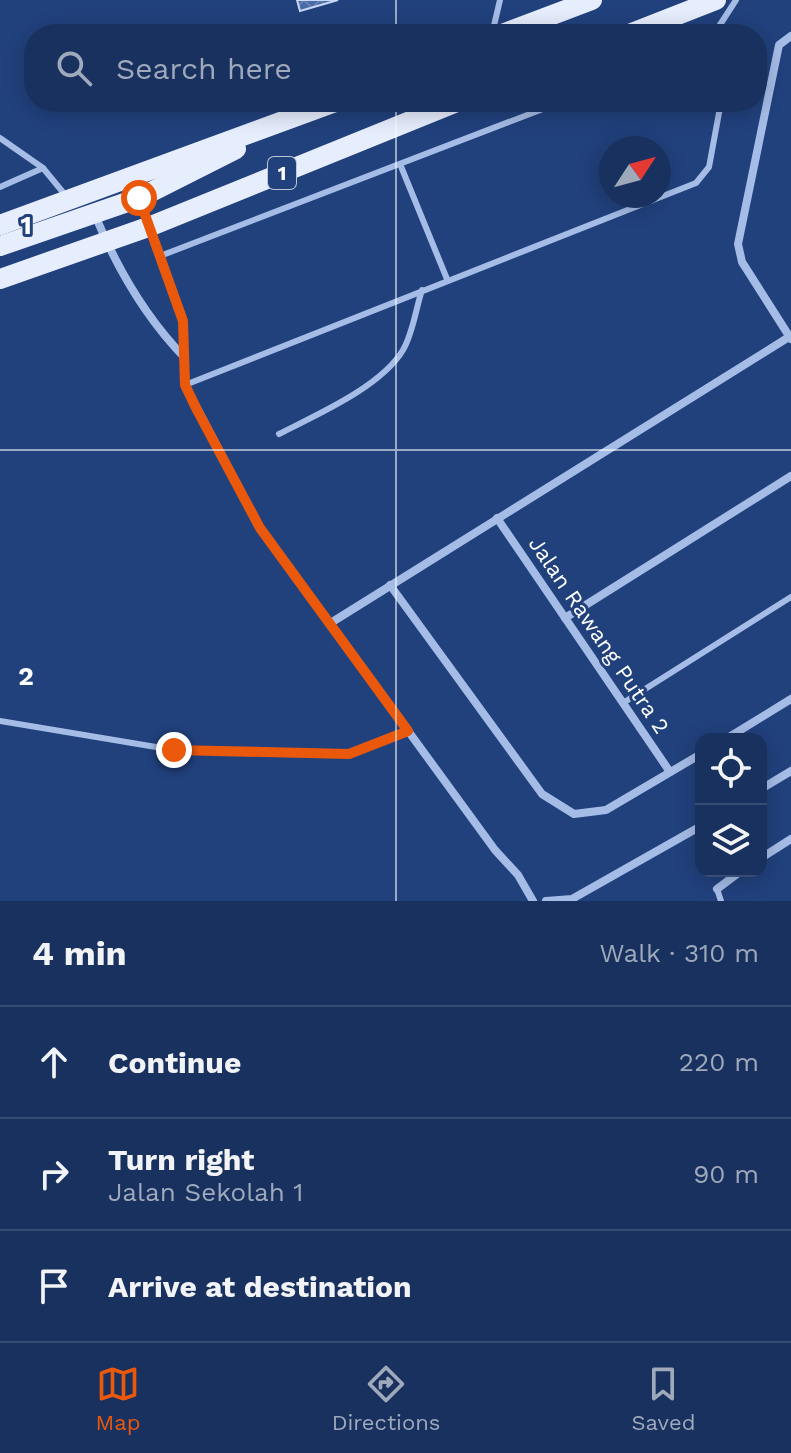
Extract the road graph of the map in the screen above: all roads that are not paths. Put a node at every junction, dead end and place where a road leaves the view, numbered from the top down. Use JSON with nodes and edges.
{"nodes":[{"id":1,"x":500,"y":0,"type":"edge"},
{"id":2,"x":592,"y":0,"type":"edge"},
{"id":3,"x":716,"y":0,"type":"edge"},
{"id":4,"x":736,"y":0,"type":"edge"},
{"id":5,"x":494,"y":24,"type":"edge"},
{"id":6,"x":528,"y":24,"type":"edge"},
{"id":7,"x":655,"y":24,"type":"edge"},
{"id":8,"x":720,"y":24,"type":"edge"},
{"id":9,"x":791,"y":36,"type":"edge"},
{"id":10,"x":767,"y":103,"type":"edge"},
{"id":11,"x":310,"y":112,"type":"edge"},
{"id":12,"x":432,"y":112,"type":"edge"},
{"id":13,"x":535,"y":112,"type":"edge"},
{"id":14,"x":719,"y":112,"type":"edge"},
{"id":15,"x":765,"y":112,"type":"edge"},
{"id":16,"x":284,"y":122,"type":"junction"},
{"id":17,"x":0,"y":138,"type":"edge"},
{"id":18,"x":400,"y":164,"type":"junction"},
{"id":19,"x":43,"y":168,"type":"junction"},
{"id":20,"x":0,"y":187,"type":"edge"},
{"id":21,"x":139,"y":198,"type":"junction"},
{"id":22,"x":70,"y":201,"type":"junction"},
{"id":23,"x":95,"y":214,"type":"junction"},
{"id":24,"x":0,"y":225,"type":"edge"},
{"id":25,"x":151,"y":226,"type":"junction"},
{"id":26,"x":106,"y":242,"type":"junction"},
{"id":27,"x":0,"y":246,"type":"edge"},
{"id":28,"x":160,"y":256,"type":"junction"},
{"id":29,"x":0,"y":279,"type":"edge"},
{"id":30,"x":447,"y":279,"type":"junction"},
{"id":31,"x":422,"y":290,"type":"junction"},
{"id":32,"x":790,"y":338,"type":"edge"},
{"id":33,"x":185,"y":359,"type":"junction"},
{"id":34,"x":185,"y":385,"type":"junction"},
{"id":35,"x":279,"y":434,"type":"dead end"},
{"id":36,"x":791,"y":476,"type":"edge"},
{"id":37,"x":497,"y":518,"type":"junction"},
{"id":38,"x":390,"y":585,"type":"junction"},
{"id":39,"x":791,"y":597,"type":"edge"},
{"id":40,"x":565,"y":618,"type":"junction"},
{"id":41,"x":329,"y":624,"type":"junction"},
{"id":42,"x":791,"y":699,"type":"edge"},
{"id":43,"x":623,"y":703,"type":"junction"},
{"id":44,"x":0,"y":721,"type":"edge"},
{"id":45,"x":408,"y":731,"type":"junction"},
{"id":46,"x":736,"y":733,"type":"edge"},
{"id":47,"x":695,"y":757,"type":"edge"},
{"id":48,"x":791,"y":771,"type":"edge"},
{"id":49,"x":670,"y":772,"type":"junction"},
{"id":50,"x":767,"y":785,"type":"edge"},
{"id":51,"x":695,"y":829,"type":"edge"},
{"id":52,"x":791,"y":839,"type":"edge"},
{"id":53,"x":767,"y":854,"type":"edge"},
{"id":54,"x":733,"y":877,"type":"edge"},
{"id":55,"x":717,"y":889,"type":"joint"},
{"id":56,"x":533,"y":901,"type":"edge"},
{"id":57,"x":546,"y":901,"type":"edge"},
{"id":58,"x":721,"y":901,"type":"edge"}],
"edges":[{"from":1,"to":5,"type":"lane"},
{"from":2,"to":6,"type":"main road"},
{"from":3,"to":7,"type":"main road"},
{"from":4,"to":8,"type":"lane"},
{"from":9,"to":10,"type":"street"},
{"from":11,"to":16,"type":"main road","number":"1"},
{"from":12,"to":25,"type":"main road","number":"1"},
{"from":13,"to":18,"type":"lane"},
{"from":14,"to":30,"type":"lane"},
{"from":15,"to":32,"type":"street"},
{"from":16,"to":21,"type":"main road"},
{"from":16,"to":22,"type":"main road","number":"1"},
{"from":17,"to":19,"type":"lane"},
{"from":18,"to":28,"type":"lane"},
{"from":18,"to":30,"type":"lane"},
{"from":19,"to":20,"type":"lane"},
{"from":19,"to":22,"type":"lane"},
{"from":21,"to":23,"type":"main road"},
{"from":21,"to":25,"type":"street"},
{"from":22,"to":24,"type":"main road","number":"1"},
{"from":23,"to":26,"type":"street"},
{"from":23,"to":27,"type":"main road"},
{"from":25,"to":26,"type":"main road","number":"1"},
{"from":25,"to":28,"type":"street"},
{"from":26,"to":29,"type":"main road","number":"1"},
{"from":26,"to":33,"type":"street"},
{"from":28,"to":33,"type":"street"},
{"from":30,"to":31,"type":"lane"},
{"from":31,"to":34,"type":"lane"},
{"from":31,"to":35,"type":"lane"},
{"from":32,"to":37,"type":"street"},
{"from":33,"to":34,"type":"street"},
{"from":34,"to":41,"type":"street"},
{"from":36,"to":40,"type":"street"},
{"from":37,"to":38,"type":"street"},
{"from":37,"to":40,"type":"street","name":"Jalan Rawang Putra 2"},
{"from":38,"to":41,"type":"street"},
{"from":38,"to":49,"type":"street"},
{"from":39,"to":43,"type":"lane"},
{"from":40,"to":43,"type":"street","name":"Jalan Rawang Putra 2"},
{"from":41,"to":45,"type":"street"},
{"from":42,"to":46,"type":"street"},
{"from":43,"to":49,"type":"street","name":"Jalan Rawang Putra 2"},
{"from":44,"to":45,"type":"lane"},
{"from":45,"to":56,"type":"street"},
{"from":47,"to":49,"type":"street"},
{"from":48,"to":50,"type":"street"},
{"from":51,"to":57,"type":"street"},
{"from":52,"to":53,"type":"street"},
{"from":54,"to":55,"type":"street"},
{"from":55,"to":58,"type":"lane"}]}
